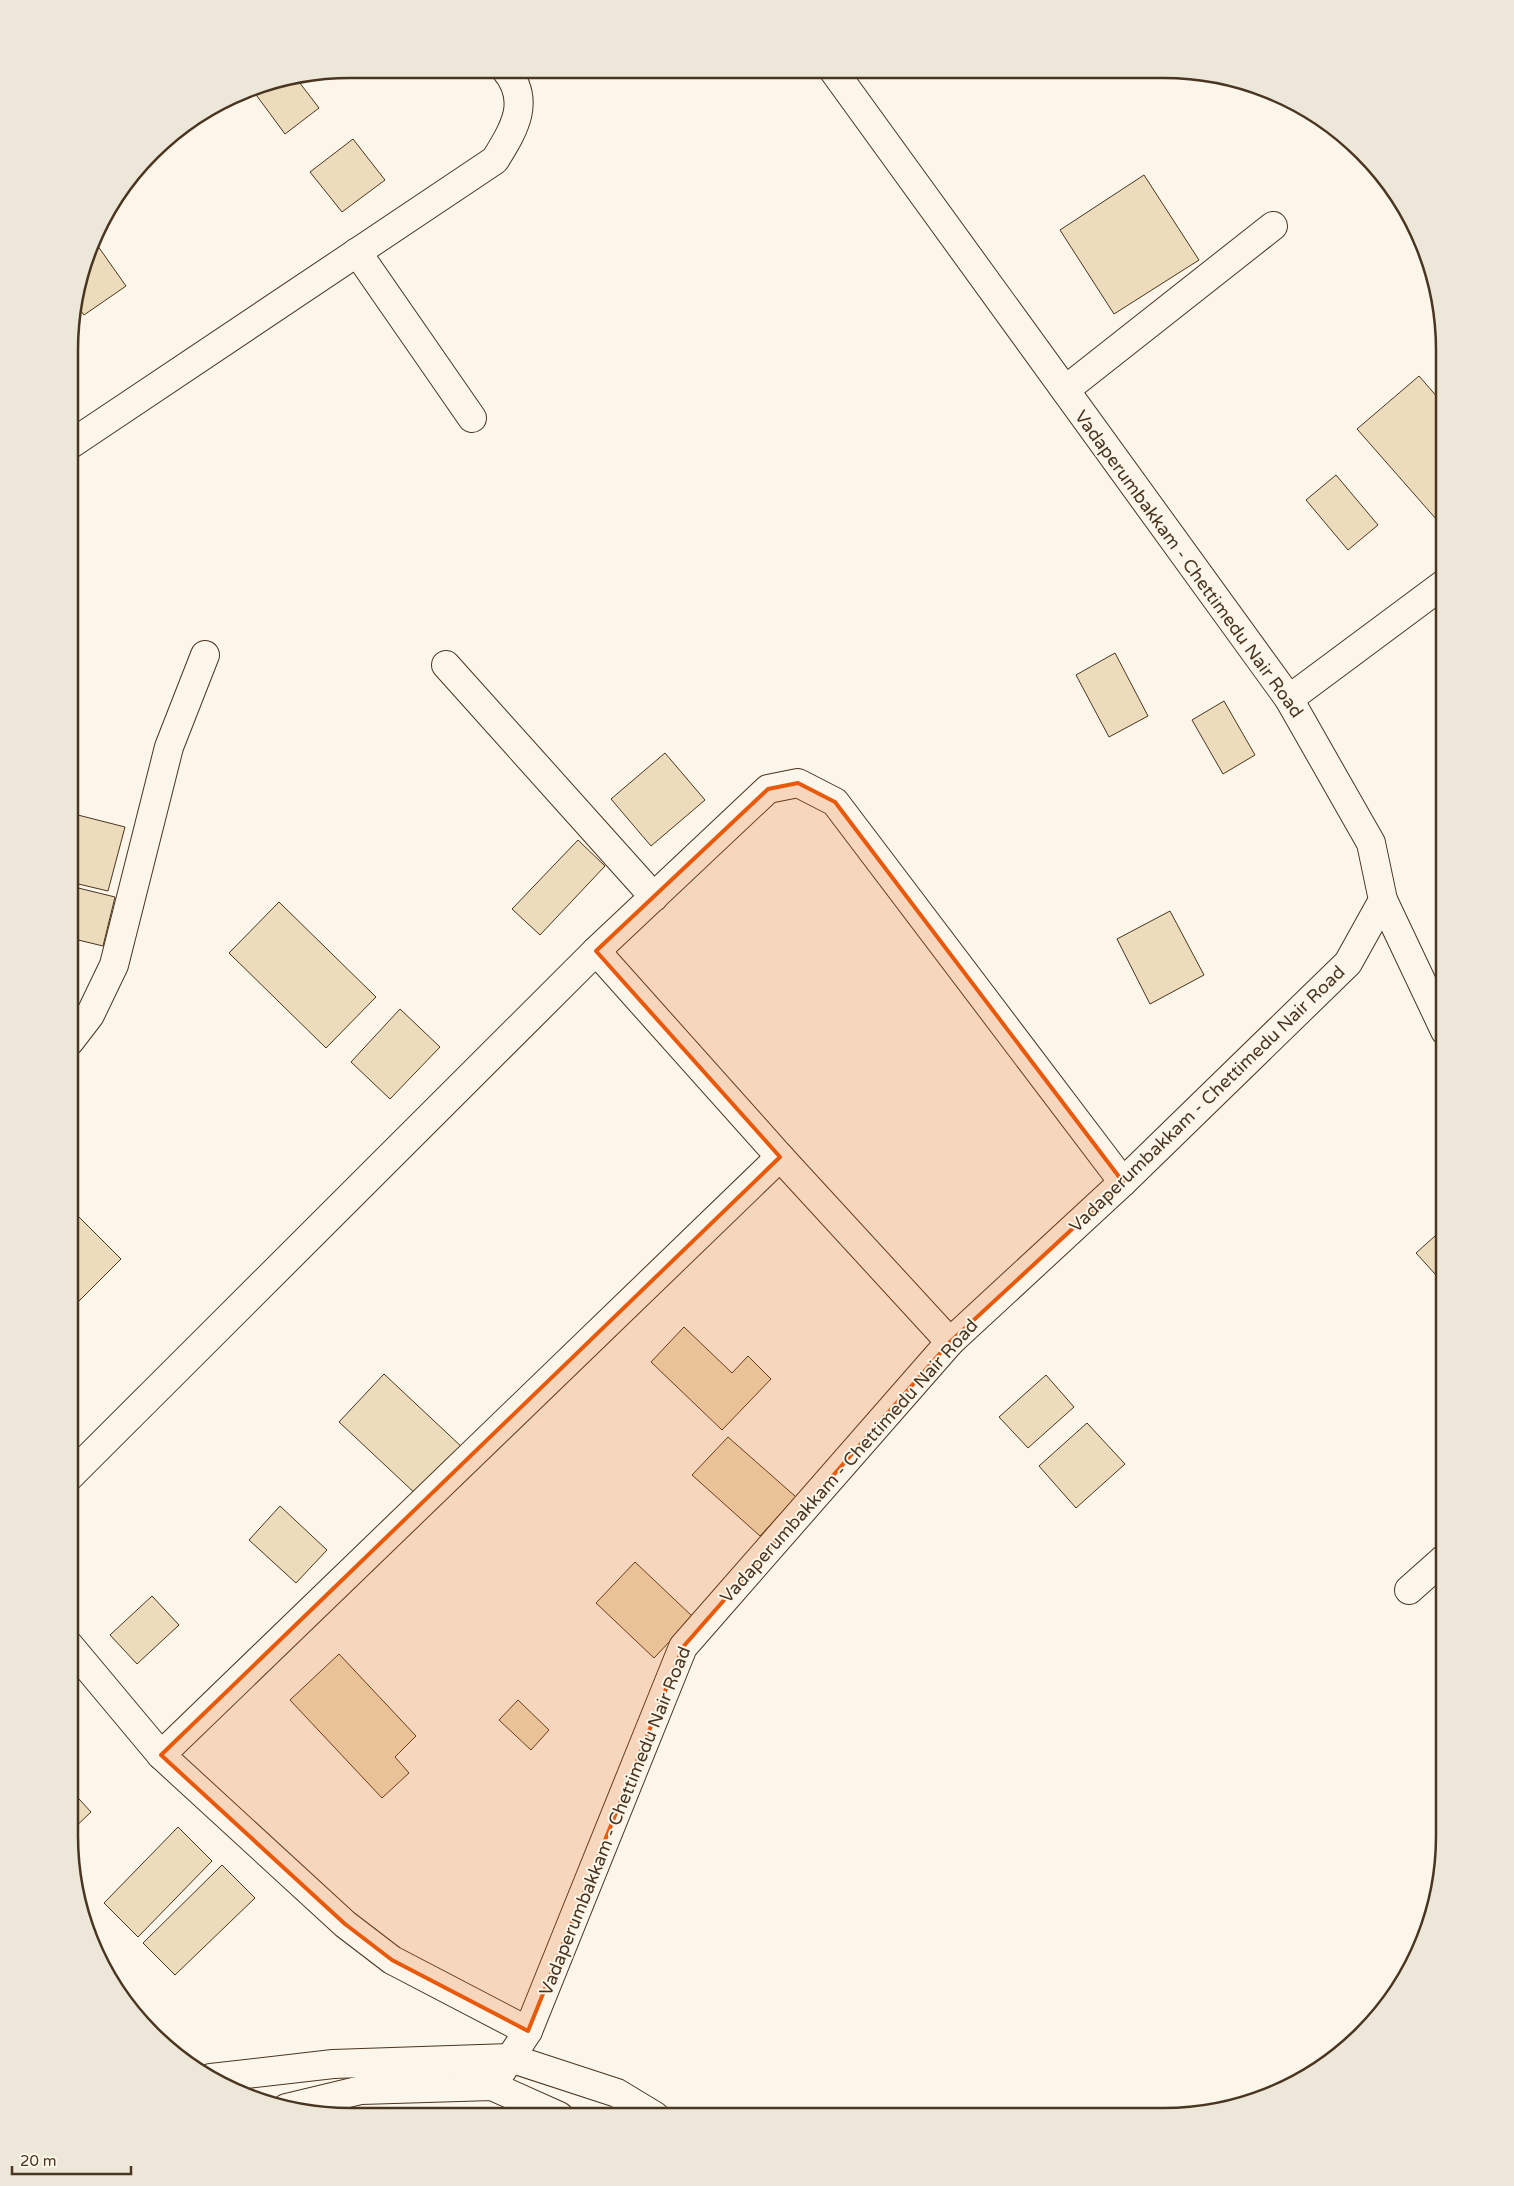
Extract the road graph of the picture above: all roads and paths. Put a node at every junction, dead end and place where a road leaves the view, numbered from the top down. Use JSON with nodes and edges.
{"nodes":[{"id":1,"x":512,"y":78,"type":"edge"},
{"id":2,"x":839,"y":78,"type":"edge"},
{"id":3,"x":1273,"y":226,"type":"dead end"},
{"id":4,"x":357,"y":252,"type":"junction"},
{"id":5,"x":1065,"y":390,"type":"junction"},
{"id":6,"x":472,"y":418,"type":"dead end"},
{"id":7,"x":78,"y":439,"type":"edge"},
{"id":8,"x":1436,"y":590,"type":"edge"},
{"id":9,"x":205,"y":656,"type":"dead end"},
{"id":10,"x":446,"y":665,"type":"dead end"},
{"id":11,"x":1290,"y":699,"type":"junction"},
{"id":12,"x":654,"y":897,"type":"junction"},
{"id":13,"x":1383,"y":900,"type":"junction"},
{"id":14,"x":596,"y":951,"type":"junction"},
{"id":15,"x":1436,"y":1012,"type":"edge"},
{"id":16,"x":78,"y":1032,"type":"edge"},
{"id":17,"x":780,"y":1157,"type":"junction"},
{"id":18,"x":1123,"y":1182,"type":"junction"},
{"id":19,"x":950,"y":1342,"type":"junction"},
{"id":20,"x":78,"y":1468,"type":"edge"},
{"id":21,"x":1436,"y":1566,"type":"edge"},
{"id":22,"x":1409,"y":1590,"type":"dead end"},
{"id":23,"x":78,"y":1657,"type":"edge"},
{"id":24,"x":161,"y":1755,"type":"junction"},
{"id":25,"x":528,"y":2031,"type":"junction"},
{"id":26,"x":510,"y":2058,"type":"junction"},
{"id":27,"x":222,"y":2077,"type":"edge"},
{"id":28,"x":492,"y":2086,"type":"junction"},
{"id":29,"x":302,"y":2104,"type":"edge"},
{"id":30,"x":541,"y":2108,"type":"edge"},
{"id":31,"x":642,"y":2108,"type":"edge"}],
"edges":[{"from":1,"to":4,"type":"street"},
{"from":2,"to":5,"type":"street","name":"Vadaperumbakkam - Chettimedu Nair Road"},
{"from":3,"to":5,"type":"street"},
{"from":4,"to":6,"type":"street"},
{"from":4,"to":7,"type":"street"},
{"from":5,"to":11,"type":"street","name":"Vadaperumbakkam - Chettimedu Nair Road"},
{"from":8,"to":11,"type":"street"},
{"from":9,"to":16,"type":"street"},
{"from":10,"to":12,"type":"street"},
{"from":11,"to":13,"type":"street","name":"Vadaperumbakkam - Chettimedu Nair Road"},
{"from":12,"to":14,"type":"street"},
{"from":12,"to":18,"type":"street"},
{"from":13,"to":15,"type":"street"},
{"from":13,"to":18,"type":"street","name":"Vadaperumbakkam - Chettimedu Nair Road"},
{"from":14,"to":17,"type":"street"},
{"from":14,"to":20,"type":"street"},
{"from":17,"to":19,"type":"street"},
{"from":17,"to":24,"type":"street"},
{"from":18,"to":19,"type":"street","name":"Vadaperumbakkam - Chettimedu Nair Road"},
{"from":19,"to":25,"type":"street","name":"Vadaperumbakkam - Chettimedu Nair Road"},
{"from":21,"to":22,"type":"street"},
{"from":23,"to":24,"type":"street"},
{"from":24,"to":25,"type":"street"},
{"from":25,"to":26,"type":"street","name":"Vadaperumbakkam - Chettimedu Nair Road"},
{"from":26,"to":27,"type":"street"},
{"from":26,"to":28,"type":"street","name":"Vadaperumbakkam - Chettimedu Nair Road"},
{"from":26,"to":31,"type":"street"},
{"from":28,"to":29,"type":"street"},
{"from":28,"to":30,"type":"street"}]}
